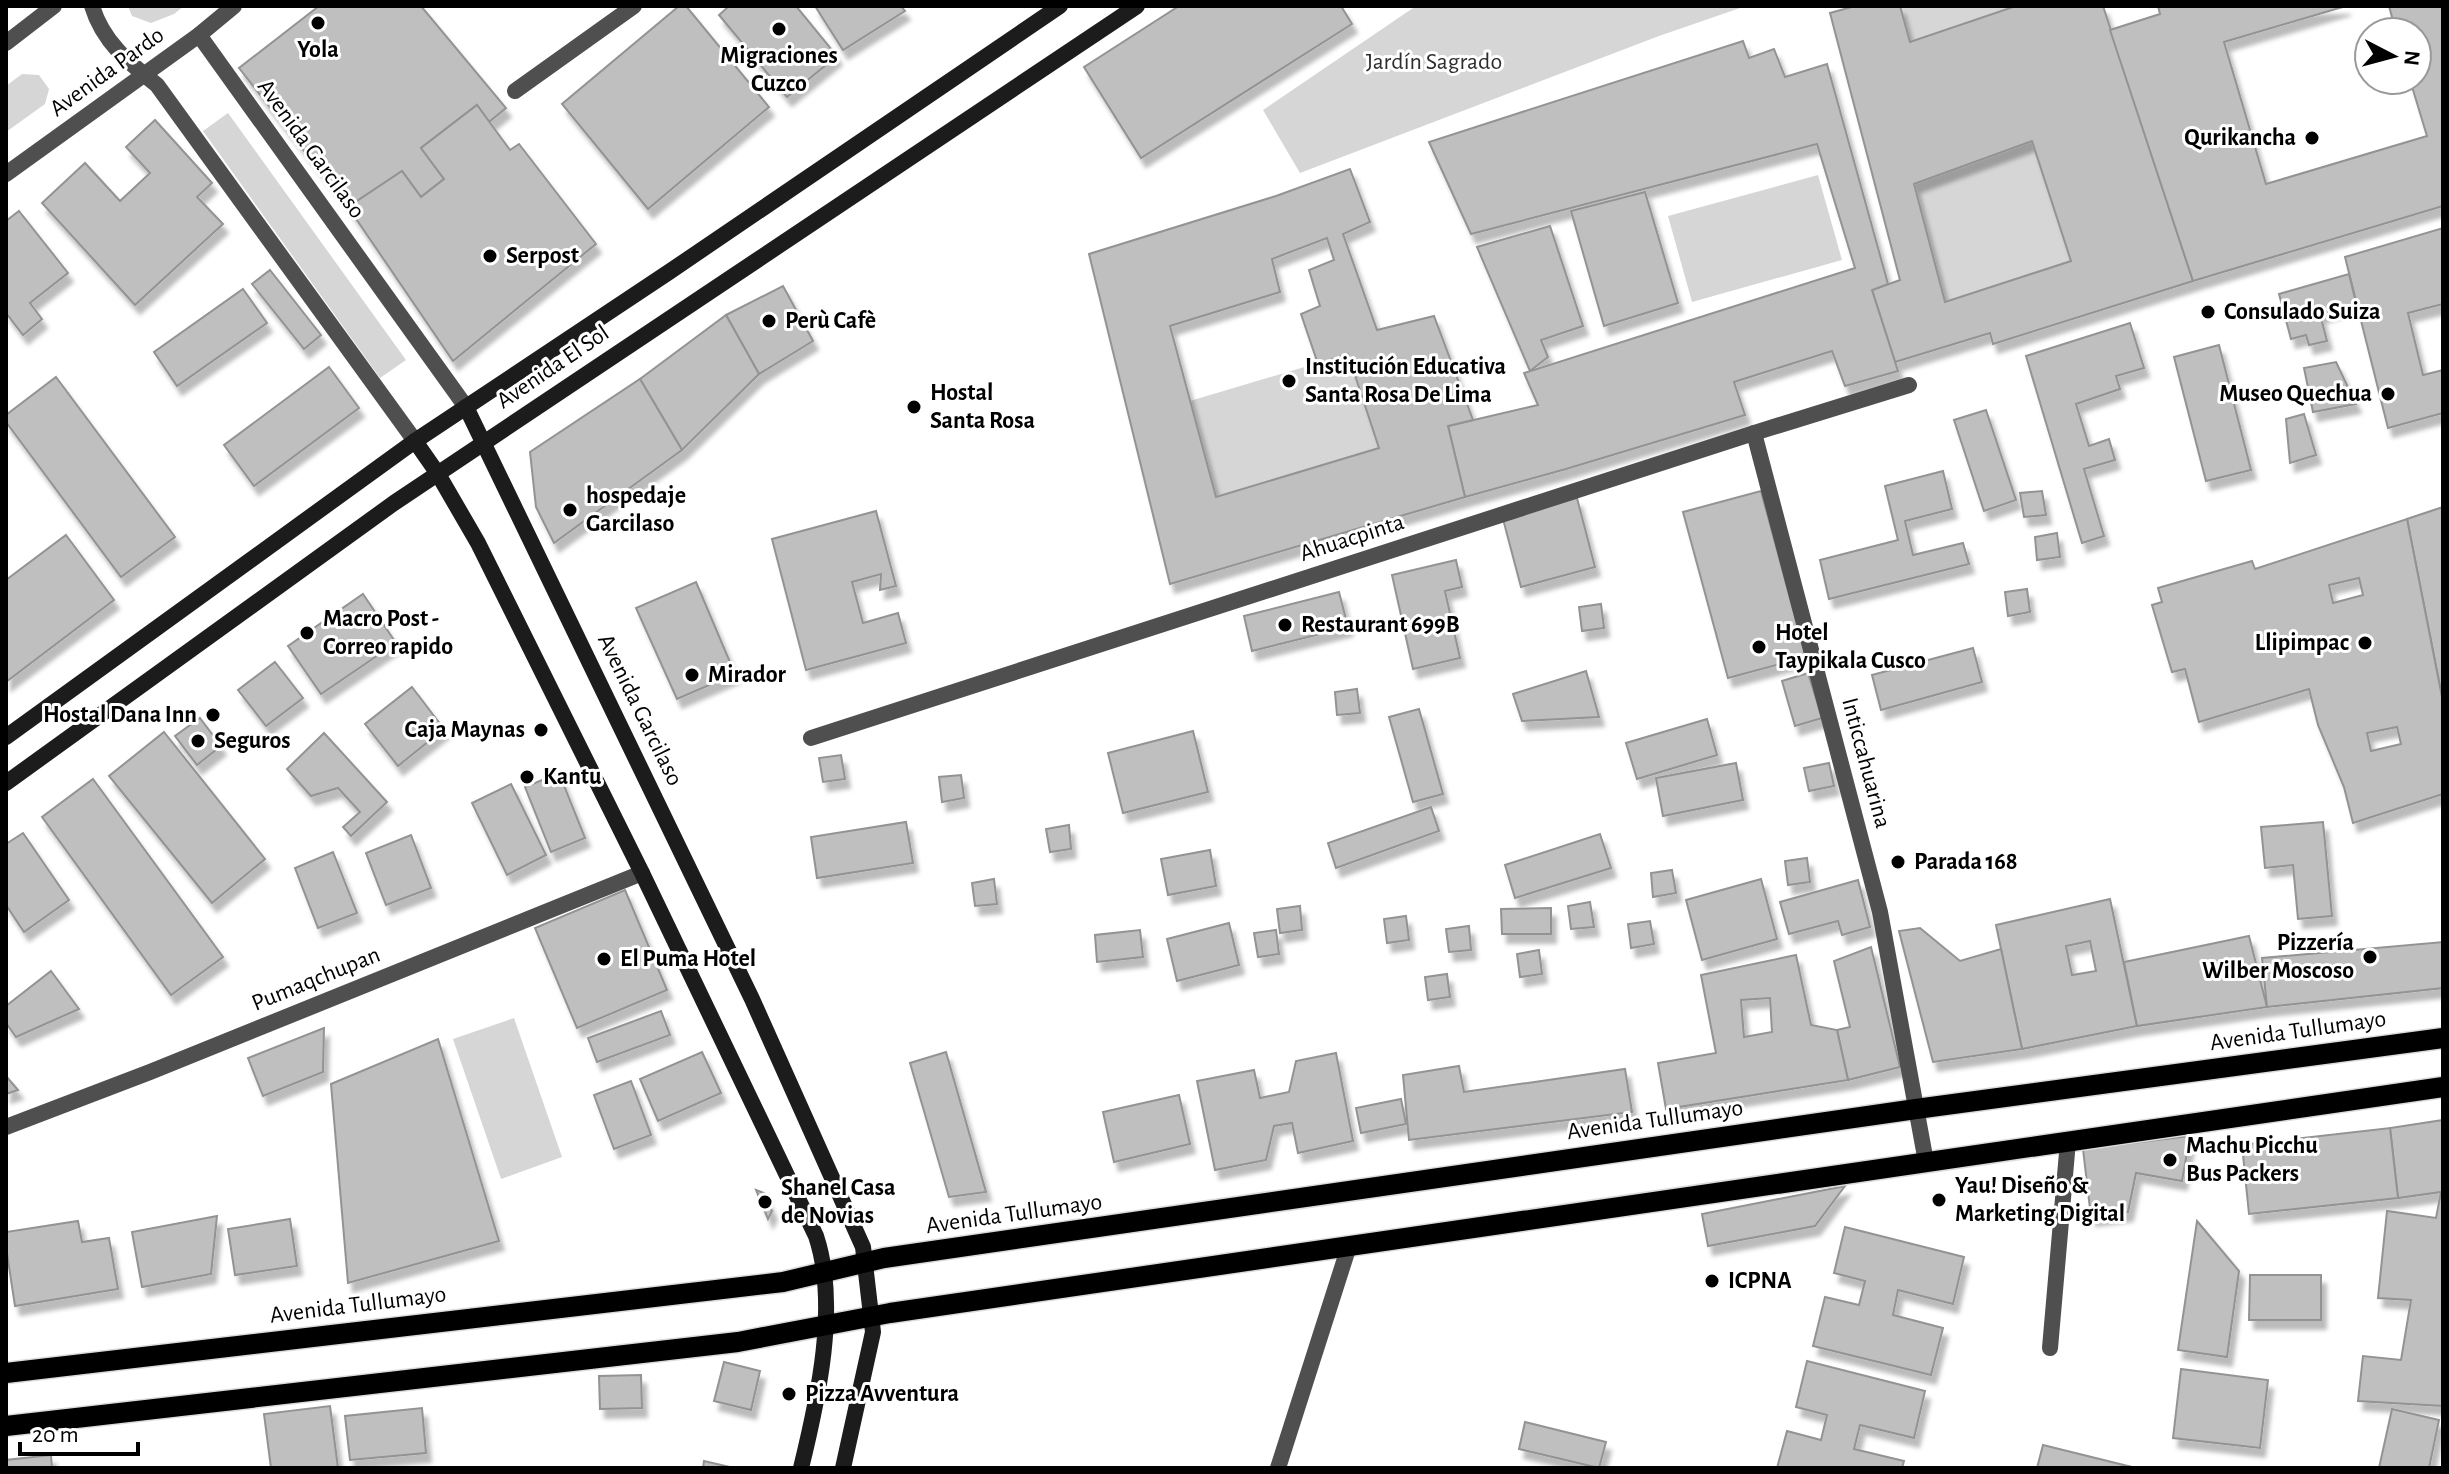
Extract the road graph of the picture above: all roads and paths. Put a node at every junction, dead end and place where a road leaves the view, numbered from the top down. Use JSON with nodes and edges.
{"nodes":[{"id":1,"x":54,"y":6,"type":"edge"},
{"id":2,"x":92,"y":6,"type":"edge"},
{"id":3,"x":234,"y":6,"type":"edge"},
{"id":4,"x":634,"y":6,"type":"edge"},
{"id":5,"x":1060,"y":6,"type":"edge"},
{"id":6,"x":1137,"y":6,"type":"edge"},
{"id":7,"x":199,"y":35,"type":"junction"},
{"id":8,"x":6,"y":43,"type":"edge"},
{"id":9,"x":144,"y":75,"type":"junction"},
{"id":10,"x":515,"y":91,"type":"dead end"},
{"id":11,"x":6,"y":174,"type":"edge"},
{"id":12,"x":1909,"y":385,"type":"dead end"},
{"id":13,"x":466,"y":407,"type":"junction"},
{"id":14,"x":1754,"y":433,"type":"junction"},
{"id":15,"x":415,"y":441,"type":"junction"},
{"id":16,"x":485,"y":443,"type":"junction"},
{"id":17,"x":438,"y":474,"type":"junction"},
{"id":18,"x":6,"y":737,"type":"edge"},
{"id":19,"x":811,"y":738,"type":"dead end"},
{"id":20,"x":6,"y":783,"type":"edge"},
{"id":21,"x":642,"y":873,"type":"junction"},
{"id":22,"x":2443,"y":1038,"type":"edge"},
{"id":23,"x":2443,"y":1087,"type":"edge"},
{"id":24,"x":1916,"y":1109,"type":"junction"},
{"id":25,"x":6,"y":1127,"type":"edge"},
{"id":26,"x":2068,"y":1141,"type":"junction"},
{"id":27,"x":1926,"y":1162,"type":"junction"},
{"id":28,"x":1349,"y":1246,"type":"junction"},
{"id":29,"x":870,"y":1261,"type":"junction"},
{"id":30,"x":817,"y":1274,"type":"junction"},
{"id":31,"x":880,"y":1315,"type":"junction"},
{"id":32,"x":825,"y":1327,"type":"junction"},
{"id":33,"x":2050,"y":1348,"type":"dead end"},
{"id":34,"x":6,"y":1373,"type":"edge"},
{"id":35,"x":6,"y":1426,"type":"edge"},
{"id":36,"x":801,"y":1468,"type":"edge"},
{"id":37,"x":843,"y":1468,"type":"edge"},
{"id":38,"x":1278,"y":1468,"type":"edge"}],
"edges":[{"from":1,"to":8,"type":"street"},
{"from":2,"to":9,"type":"street"},
{"from":3,"to":7,"type":"street","name":"Avenida Pardo"},
{"from":4,"to":10,"type":"street"},
{"from":5,"to":13,"type":"street","name":"Avenida El Sol"},
{"from":6,"to":16,"type":"street","name":"Avenida El Sol"},
{"from":7,"to":9,"type":"street","name":"Avenida Pardo"},
{"from":7,"to":13,"type":"street","name":"Avenida Garcilaso"},
{"from":9,"to":11,"type":"street","name":"Avenida Pardo"},
{"from":9,"to":15,"type":"street"},
{"from":12,"to":14,"type":"street","name":"Ahuacpinta"},
{"from":13,"to":15,"type":"street","name":"Avenida El Sol"},
{"from":13,"to":16,"type":"street","name":"Avenida Garcilaso"},
{"from":14,"to":19,"type":"street","name":"Ahuacpinta"},
{"from":14,"to":24,"type":"street","name":"Inticcahuarina"},
{"from":15,"to":17,"type":"street"},
{"from":15,"to":18,"type":"street","name":"Avenida El Sol"},
{"from":16,"to":17,"type":"street","name":"Avenida El Sol"},
{"from":16,"to":29,"type":"street","name":"Avenida Garcilaso"},
{"from":17,"to":20,"type":"street","name":"Avenida El Sol"},
{"from":17,"to":21,"type":"street"},
{"from":21,"to":25,"type":"street","name":"Pumaqchupan"},
{"from":21,"to":30,"type":"street"},
{"from":22,"to":24,"type":"main road","name":"Avenida Tullumayo"},
{"from":23,"to":26,"type":"main road"},
{"from":24,"to":27,"type":"street","name":"Inticcahuarina"},
{"from":24,"to":29,"type":"main road","name":"Avenida Tullumayo"},
{"from":26,"to":27,"type":"main road"},
{"from":26,"to":33,"type":"street"},
{"from":27,"to":28,"type":"main road"},
{"from":28,"to":31,"type":"main road"},
{"from":28,"to":38,"type":"street"},
{"from":29,"to":30,"type":"main road","name":"Avenida Tullumayo"},
{"from":29,"to":31,"type":"street","name":"Avenida Garcilaso"},
{"from":30,"to":32,"type":"street"},
{"from":30,"to":34,"type":"main road","name":"Avenida Tullumayo"},
{"from":31,"to":32,"type":"main road"},
{"from":31,"to":37,"type":"street","name":"Avenida Garcilaso"},
{"from":32,"to":35,"type":"main road"},
{"from":32,"to":36,"type":"street"}]}
